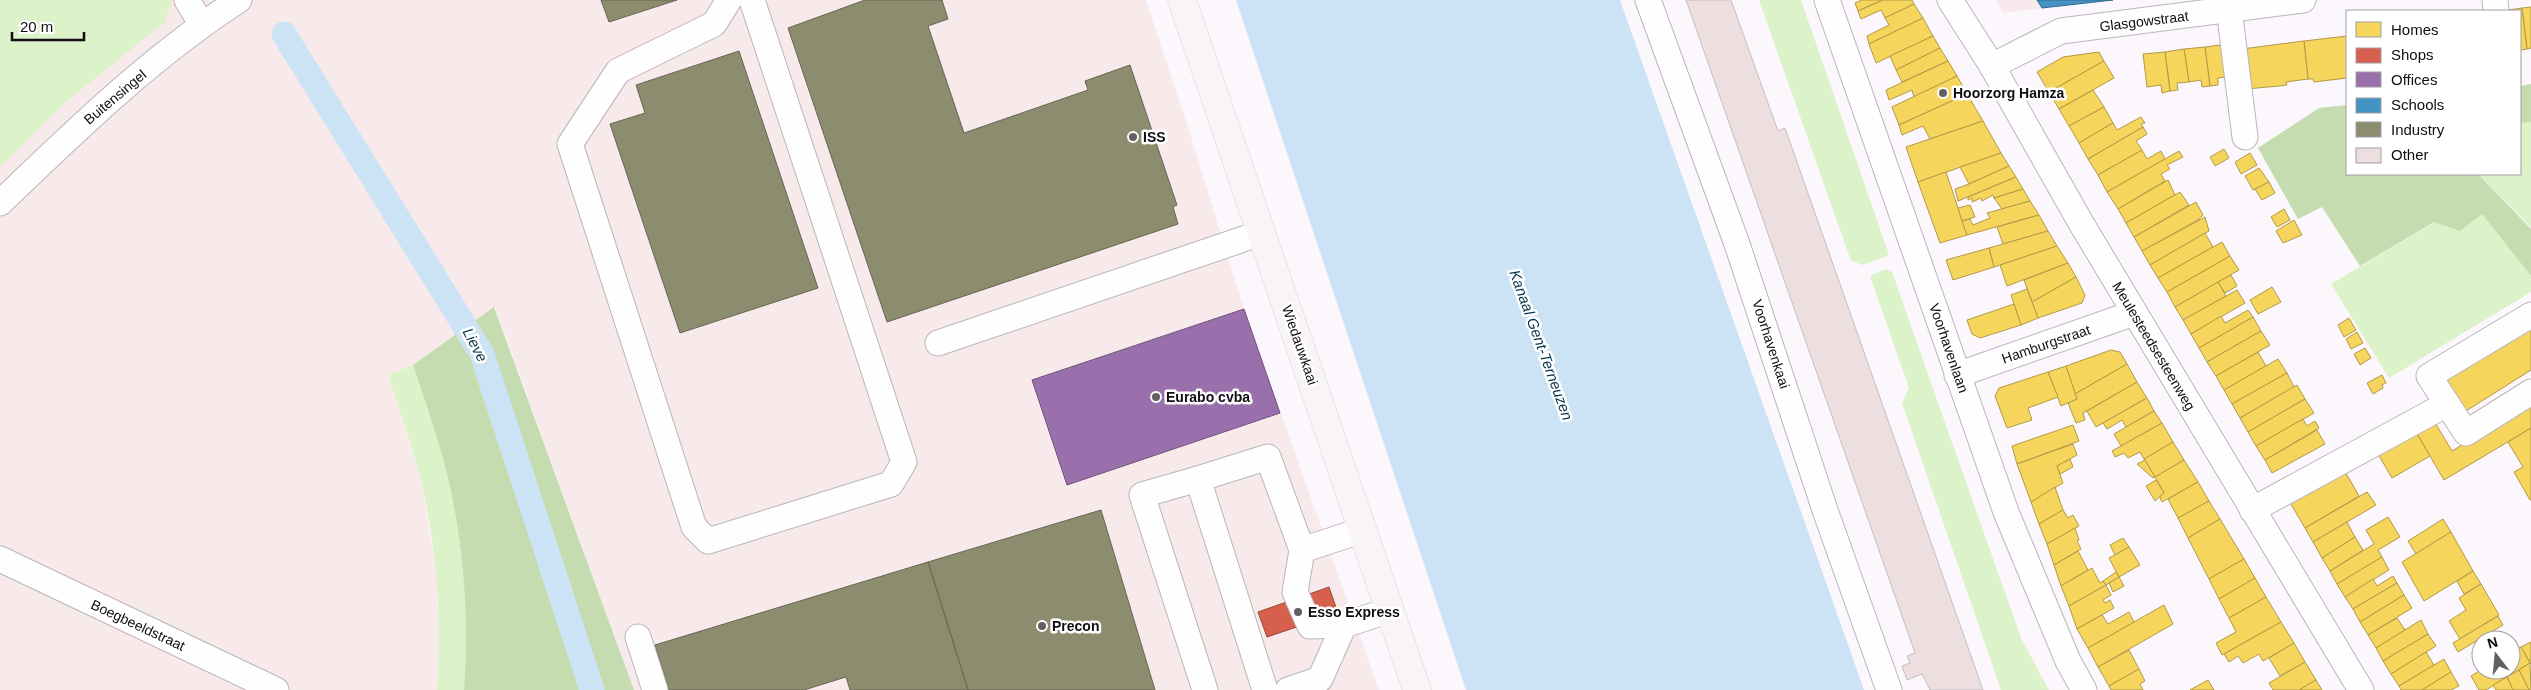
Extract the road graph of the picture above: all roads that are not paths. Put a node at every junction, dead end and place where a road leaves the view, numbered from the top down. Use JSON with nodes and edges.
{"nodes":[{"id":1,"x":187,"y":0,"type":"edge"},
{"id":2,"x":239,"y":0,"type":"edge"},
{"id":3,"x":730,"y":0,"type":"edge"},
{"id":4,"x":752,"y":0,"type":"edge"},
{"id":5,"x":1182,"y":0,"type":"edge"},
{"id":6,"x":1648,"y":0,"type":"edge"},
{"id":7,"x":1827,"y":0,"type":"edge"},
{"id":8,"x":1950,"y":0,"type":"edge"},
{"id":9,"x":2303,"y":0,"type":"edge"},
{"id":10,"x":2229,"y":10,"type":"junction"},
{"id":11,"x":202,"y":25,"type":"junction"},
{"id":12,"x":1992,"y":66,"type":"junction"},
{"id":13,"x":2245,"y":137,"type":"dead end"},
{"id":14,"x":0,"y":203,"type":"edge"},
{"id":15,"x":1261,"y":233,"type":"junction"},
{"id":16,"x":2134,"y":313,"type":"junction"},
{"id":17,"x":2531,"y":315,"type":"edge"},
{"id":18,"x":938,"y":343,"type":"dead end"},
{"id":19,"x":1957,"y":375,"type":"junction"},
{"id":20,"x":2531,"y":392,"type":"edge"},
{"id":21,"x":2447,"y":404,"type":"junction"},
{"id":22,"x":1198,"y":479,"type":"junction"},
{"id":23,"x":2252,"y":510,"type":"junction"},
{"id":24,"x":1363,"y":530,"type":"junction"},
{"id":25,"x":1302,"y":550,"type":"junction"},
{"id":26,"x":0,"y":559,"type":"edge"},
{"id":27,"x":1390,"y":610,"type":"junction"},
{"id":28,"x":1344,"y":625,"type":"junction"},
{"id":29,"x":638,"y":637,"type":"dead end"},
{"id":30,"x":276,"y":690,"type":"edge"},
{"id":31,"x":655,"y":690,"type":"edge"},
{"id":32,"x":1205,"y":690,"type":"edge"},
{"id":33,"x":1265,"y":690,"type":"edge"},
{"id":34,"x":1288,"y":690,"type":"edge"},
{"id":35,"x":1417,"y":690,"type":"edge"},
{"id":36,"x":1889,"y":690,"type":"edge"},
{"id":37,"x":2084,"y":690,"type":"edge"},
{"id":38,"x":2361,"y":690,"type":"edge"}],
"edges":[{"from":1,"to":11,"type":"street"},
{"from":2,"to":11,"type":"street","name":"Buitensingel"},
{"from":3,"to":4,"type":"street"},
{"from":5,"to":15,"type":"main road","name":"Wiedauwkaai"},
{"from":6,"to":36,"type":"street","name":"Voorhavenkaai"},
{"from":7,"to":19,"type":"street","name":"Voorhavenlaan"},
{"from":8,"to":12,"type":"street","name":"Meulesteedsesteenweg"},
{"from":9,"to":10,"type":"street","name":"Glasgowstraat"},
{"from":10,"to":12,"type":"street","name":"Glasgowstraat"},
{"from":10,"to":13,"type":"street"},
{"from":11,"to":14,"type":"street","name":"Buitensingel"},
{"from":12,"to":16,"type":"street","name":"Meulesteedsesteenweg"},
{"from":15,"to":18,"type":"street"},
{"from":15,"to":24,"type":"main road","name":"Wiedauwkaai"},
{"from":16,"to":19,"type":"street","name":"Hamburgstraat"},
{"from":16,"to":23,"type":"street","name":"Meulesteedsesteenweg"},
{"from":17,"to":21,"type":"street"},
{"from":19,"to":37,"type":"street","name":"Voorhavenlaan"},
{"from":20,"to":21,"type":"street"},
{"from":21,"to":23,"type":"street"},
{"from":22,"to":25,"type":"street"},
{"from":22,"to":32,"type":"street"},
{"from":22,"to":33,"type":"street"},
{"from":23,"to":38,"type":"street","name":"Meulesteedsesteenweg"},
{"from":24,"to":25,"type":"street"},
{"from":24,"to":27,"type":"main road","name":"Wiedauwkaai"},
{"from":25,"to":28,"type":"street"},
{"from":26,"to":30,"type":"street","name":"Boegbeeldstraat"},
{"from":27,"to":28,"type":"street"},
{"from":27,"to":35,"type":"main road","name":"Wiedauwkaai"},
{"from":28,"to":34,"type":"street"},
{"from":29,"to":31,"type":"street"}]}
